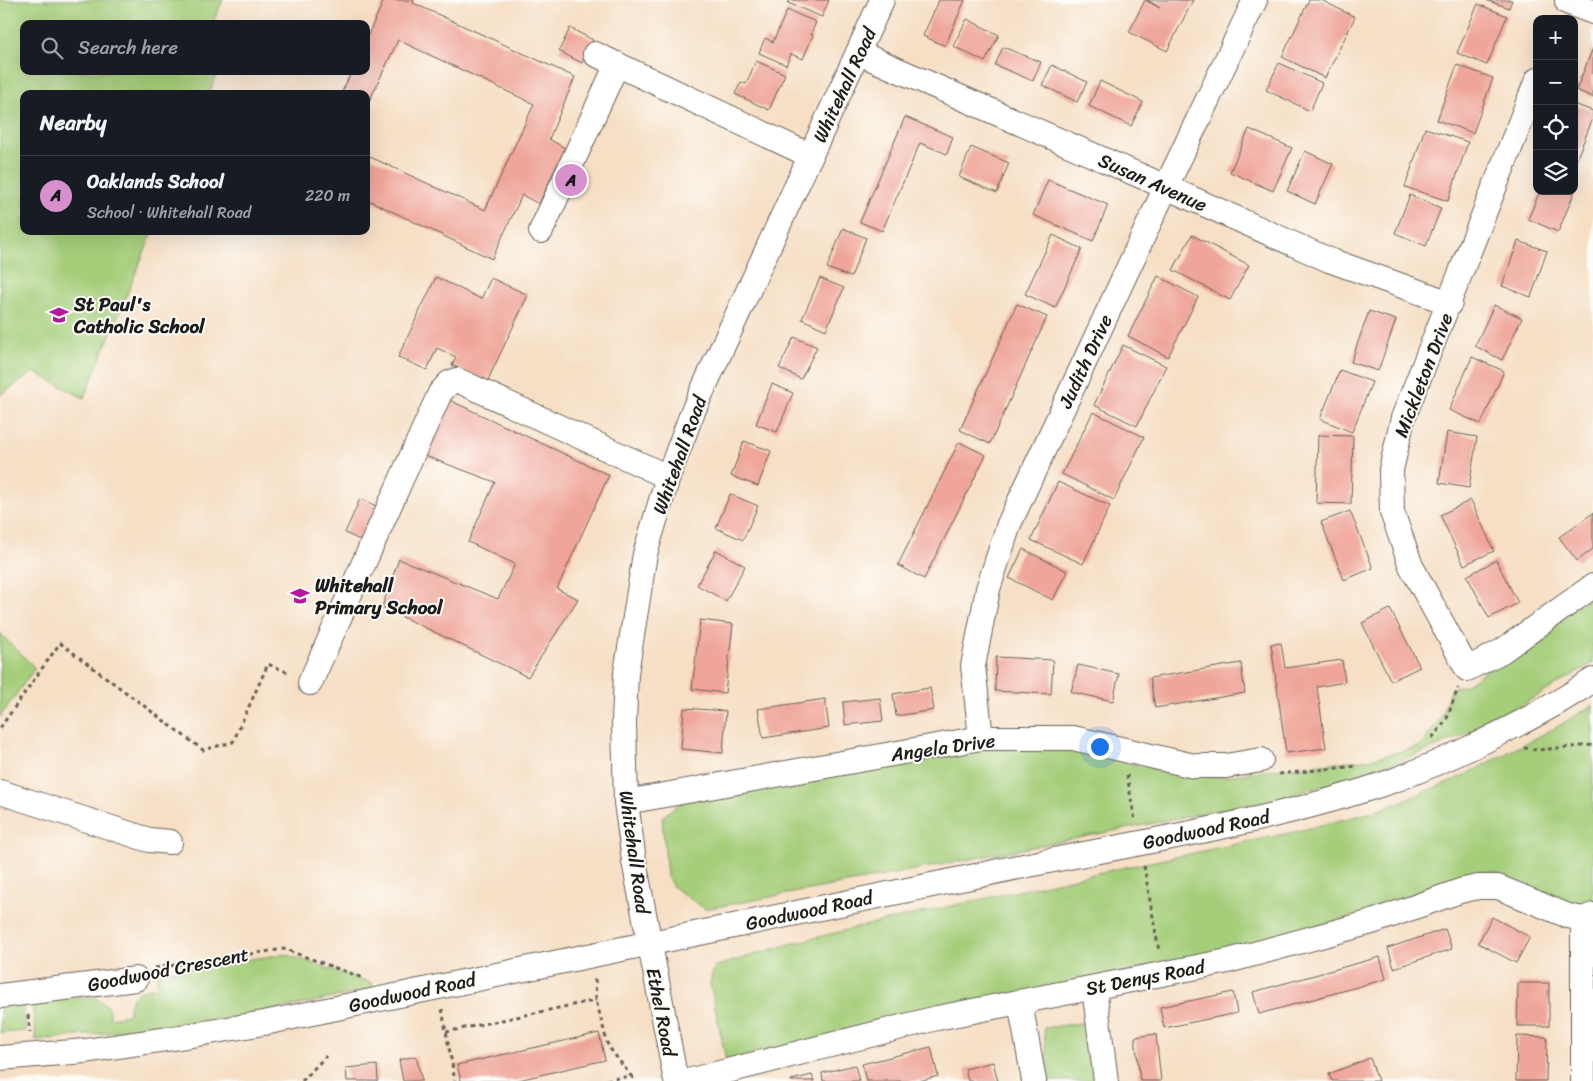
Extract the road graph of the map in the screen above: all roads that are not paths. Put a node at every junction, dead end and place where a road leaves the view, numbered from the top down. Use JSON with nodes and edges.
{"nodes":[{"id":1,"x":882,"y":0,"type":"edge"},
{"id":2,"x":1255,"y":0,"type":"edge"},
{"id":3,"x":1565,"y":7,"type":"edge"},
{"id":4,"x":1593,"y":12,"type":"edge"},
{"id":5,"x":859,"y":53,"type":"junction"},
{"id":6,"x":595,"y":54,"type":"dead end"},
{"id":7,"x":617,"y":64,"type":"junction"},
{"id":8,"x":1533,"y":90,"type":"edge"},
{"id":9,"x":811,"y":156,"type":"junction"},
{"id":10,"x":1166,"y":187,"type":"junction"},
{"id":11,"x":541,"y":231,"type":"dead end"},
{"id":12,"x":1450,"y":303,"type":"junction"},
{"id":13,"x":668,"y":476,"type":"junction"},
{"id":14,"x":1593,"y":586,"type":"edge"},
{"id":15,"x":1593,"y":680,"type":"edge"},
{"id":16,"x":310,"y":682,"type":"road end"},
{"id":17,"x":981,"y":738,"type":"junction"},
{"id":18,"x":1261,"y":760,"type":"road end"},
{"id":19,"x":0,"y":792,"type":"edge"},
{"id":20,"x":626,"y":802,"type":"junction"},
{"id":21,"x":170,"y":842,"type":"dead end"},
{"id":22,"x":1588,"y":917,"type":"edge"},
{"id":23,"x":649,"y":944,"type":"junction"},
{"id":24,"x":136,"y":979,"type":"road end"},
{"id":25,"x":1094,"y":988,"type":"junction"},
{"id":26,"x":0,"y":996,"type":"edge"},
{"id":27,"x":1020,"y":1002,"type":"junction"},
{"id":28,"x":0,"y":1058,"type":"edge"},
{"id":29,"x":676,"y":1081,"type":"edge"},
{"id":30,"x":688,"y":1081,"type":"edge"},
{"id":31,"x":1034,"y":1081,"type":"edge"},
{"id":32,"x":1106,"y":1081,"type":"edge"},
{"id":33,"x":1583,"y":1081,"type":"edge"}],
"edges":[{"from":1,"to":5,"type":"street","name":"Whitehall Road"},
{"from":2,"to":10,"type":"street","name":"Judith Drive"},
{"from":3,"to":4,"type":"street"},
{"from":5,"to":9,"type":"street","name":"Whitehall Road"},
{"from":5,"to":10,"type":"street","name":"Susan Avenue"},
{"from":6,"to":7,"type":"street"},
{"from":7,"to":9,"type":"street"},
{"from":7,"to":11,"type":"street"},
{"from":8,"to":12,"type":"street","name":"Mickleton Drive"},
{"from":9,"to":13,"type":"street","name":"Whitehall Road"},
{"from":10,"to":12,"type":"street","name":"Susan Avenue"},
{"from":10,"to":17,"type":"street","name":"Judith Drive"},
{"from":12,"to":14,"type":"street","name":"Mickleton Drive"},
{"from":13,"to":16,"type":"street"},
{"from":13,"to":20,"type":"street","name":"Whitehall Road"},
{"from":15,"to":23,"type":"street","name":"Goodwood Road"},
{"from":17,"to":18,"type":"street","name":"Angela Drive"},
{"from":17,"to":20,"type":"street","name":"Angela Drive"},
{"from":19,"to":21,"type":"street"},
{"from":20,"to":23,"type":"street","name":"Whitehall Road"},
{"from":22,"to":25,"type":"street","name":"St Denys Road"},
{"from":22,"to":33,"type":"street"},
{"from":23,"to":28,"type":"street","name":"Goodwood Road"},
{"from":23,"to":29,"type":"street","name":"Ethel Road"},
{"from":24,"to":26,"type":"street","name":"Goodwood Crescent"},
{"from":25,"to":27,"type":"street","name":"St Denys Road"},
{"from":25,"to":32,"type":"street"},
{"from":27,"to":30,"type":"street","name":"St Denys Road"},
{"from":27,"to":31,"type":"street"}]}
